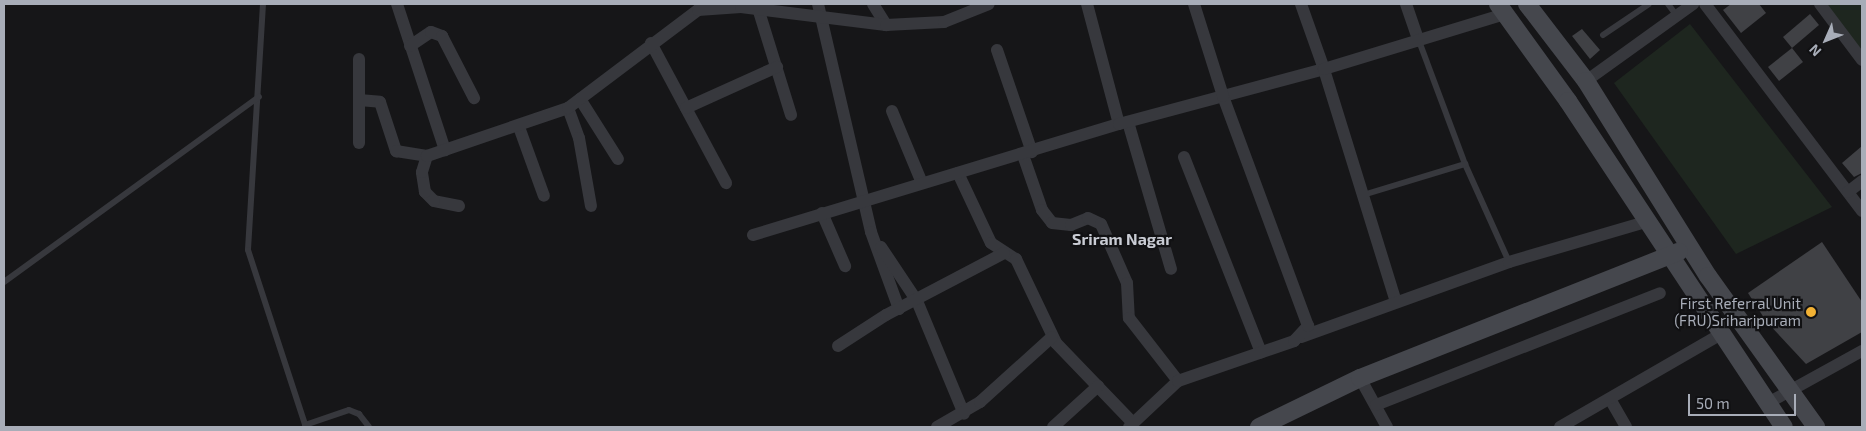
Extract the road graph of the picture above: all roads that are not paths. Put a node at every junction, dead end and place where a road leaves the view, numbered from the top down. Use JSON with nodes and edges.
{"nodes":[{"id":1,"x":263,"y":4,"type":"edge"},
{"id":2,"x":397,"y":4,"type":"edge"},
{"id":3,"x":818,"y":4,"type":"edge"},
{"id":4,"x":873,"y":4,"type":"edge"},
{"id":5,"x":989,"y":4,"type":"edge"},
{"id":6,"x":1087,"y":4,"type":"edge"},
{"id":7,"x":1194,"y":4,"type":"edge"},
{"id":8,"x":1301,"y":4,"type":"edge"},
{"id":9,"x":1406,"y":4,"type":"edge"},
{"id":10,"x":1649,"y":4,"type":"edge"},
{"id":11,"x":1668,"y":4,"type":"edge"},
{"id":12,"x":1693,"y":4,"type":"edge"},
{"id":13,"x":1705,"y":4,"type":"edge"},
{"id":14,"x":1820,"y":4,"type":"edge"},
{"id":15,"x":703,"y":6,"type":"edge"},
{"id":16,"x":1533,"y":6,"type":"edge"},
{"id":17,"x":759,"y":7,"type":"edge"},
{"id":18,"x":1502,"y":9,"type":"edge"},
{"id":19,"x":1677,"y":16,"type":"junction"},
{"id":20,"x":825,"y":20,"type":"junction"},
{"id":21,"x":886,"y":25,"type":"junction"},
{"id":22,"x":1603,"y":35,"type":"dead end"},
{"id":23,"x":1419,"y":42,"type":"junction"},
{"id":24,"x":651,"y":43,"type":"junction"},
{"id":25,"x":410,"y":46,"type":"junction"},
{"id":26,"x":996,"y":50,"type":"dead end"},
{"id":27,"x":359,"y":60,"type":"dead end"},
{"id":28,"x":1862,"y":60,"type":"edge"},
{"id":29,"x":777,"y":67,"type":"junction"},
{"id":30,"x":1324,"y":69,"type":"junction"},
{"id":31,"x":1586,"y":81,"type":"junction"},
{"id":32,"x":1223,"y":96,"type":"junction"},
{"id":33,"x":259,"y":97,"type":"junction"},
{"id":34,"x":474,"y":98,"type":"dead end"},
{"id":35,"x":580,"y":99,"type":"junction"},
{"id":36,"x":359,"y":100,"type":"junction"},
{"id":37,"x":568,"y":108,"type":"junction"},
{"id":38,"x":686,"y":108,"type":"junction"},
{"id":39,"x":892,"y":110,"type":"dead end"},
{"id":40,"x":791,"y":115,"type":"dead end"},
{"id":41,"x":1124,"y":123,"type":"junction"},
{"id":42,"x":519,"y":127,"type":"junction"},
{"id":43,"x":359,"y":143,"type":"dead end"},
{"id":44,"x":445,"y":150,"type":"junction"},
{"id":45,"x":1028,"y":154,"type":"junction"},
{"id":46,"x":427,"y":156,"type":"junction"},
{"id":47,"x":1184,"y":157,"type":"dead end"},
{"id":48,"x":618,"y":159,"type":"dead end"},
{"id":49,"x":1465,"y":164,"type":"junction"},
{"id":50,"x":958,"y":173,"type":"junction"},
{"id":51,"x":1862,"y":180,"type":"edge"},
{"id":52,"x":726,"y":183,"type":"dead end"},
{"id":53,"x":922,"y":183,"type":"junction"},
{"id":54,"x":1848,"y":192,"type":"junction"},
{"id":55,"x":1362,"y":195,"type":"junction"},
{"id":56,"x":544,"y":196,"type":"dead end"},
{"id":57,"x":864,"y":199,"type":"junction"},
{"id":58,"x":459,"y":206,"type":"dead end"},
{"id":59,"x":591,"y":206,"type":"dead end"},
{"id":60,"x":1862,"y":210,"type":"edge"},
{"id":61,"x":822,"y":213,"type":"junction"},
{"id":62,"x":1646,"y":222,"type":"junction"},
{"id":63,"x":871,"y":232,"type":"junction"},
{"id":64,"x":753,"y":235,"type":"dead end"},
{"id":65,"x":1690,"y":247,"type":"junction"},
{"id":66,"x":1004,"y":253,"type":"junction"},
{"id":67,"x":1669,"y":256,"type":"junction"},
{"id":68,"x":1509,"y":262,"type":"junction"},
{"id":69,"x":845,"y":266,"type":"dead end"},
{"id":70,"x":1171,"y":269,"type":"dead end"},
{"id":71,"x":4,"y":282,"type":"edge"},
{"id":72,"x":1660,"y":293,"type":"dead end"},
{"id":73,"x":916,"y":301,"type":"junction"},
{"id":74,"x":1396,"y":302,"type":"junction"},
{"id":75,"x":899,"y":309,"type":"junction"},
{"id":76,"x":1722,"y":334,"type":"junction"},
{"id":77,"x":1052,"y":337,"type":"junction"},
{"id":78,"x":1301,"y":338,"type":"junction"},
{"id":79,"x":838,"y":346,"type":"dead end"},
{"id":80,"x":1261,"y":352,"type":"junction"},
{"id":81,"x":1862,"y":352,"type":"edge"},
{"id":82,"x":1360,"y":378,"type":"junction"},
{"id":83,"x":1178,"y":381,"type":"junction"},
{"id":84,"x":1098,"y":386,"type":"junction"},
{"id":85,"x":1790,"y":389,"type":"junction"},
{"id":86,"x":1610,"y":399,"type":"junction"},
{"id":87,"x":1768,"y":403,"type":"junction"},
{"id":88,"x":1376,"y":405,"type":"junction"},
{"id":89,"x":964,"y":414,"type":"junction"},
{"id":90,"x":1131,"y":425,"type":"edge"},
{"id":91,"x":305,"y":426,"type":"edge"},
{"id":92,"x":370,"y":427,"type":"edge"},
{"id":93,"x":937,"y":427,"type":"edge"},
{"id":94,"x":1054,"y":427,"type":"edge"},
{"id":95,"x":1259,"y":427,"type":"edge"},
{"id":96,"x":1388,"y":427,"type":"edge"},
{"id":97,"x":1560,"y":427,"type":"edge"},
{"id":98,"x":1626,"y":427,"type":"edge"},
{"id":99,"x":1784,"y":427,"type":"edge"},
{"id":100,"x":1816,"y":427,"type":"edge"}],
"edges":[{"from":1,"to":33,"type":"lane"},
{"from":2,"to":25,"type":"street"},
{"from":3,"to":20,"type":"street"},
{"from":4,"to":21,"type":"street"},
{"from":5,"to":21,"type":"street"},
{"from":6,"to":41,"type":"street"},
{"from":7,"to":32,"type":"street"},
{"from":8,"to":30,"type":"street"},
{"from":9,"to":23,"type":"street"},
{"from":10,"to":22,"type":"lane"},
{"from":11,"to":19,"type":"lane"},
{"from":12,"to":19,"type":"street"},
{"from":13,"to":54,"type":"street"},
{"from":14,"to":28,"type":"street"},
{"from":15,"to":17,"type":"street"},
{"from":15,"to":24,"type":"street"},
{"from":16,"to":31,"type":"main road"},
{"from":17,"to":20,"type":"street"},
{"from":17,"to":29,"type":"street"},
{"from":18,"to":23,"type":"street"},
{"from":18,"to":62,"type":"main road"},
{"from":19,"to":31,"type":"street"},
{"from":20,"to":21,"type":"street"},
{"from":20,"to":57,"type":"street"},
{"from":23,"to":30,"type":"street"},
{"from":23,"to":49,"type":"lane"},
{"from":24,"to":35,"type":"street"},
{"from":24,"to":38,"type":"street"},
{"from":25,"to":34,"type":"street"},
{"from":25,"to":44,"type":"street"},
{"from":26,"to":45,"type":"street"},
{"from":27,"to":36,"type":"street"},
{"from":29,"to":38,"type":"street"},
{"from":29,"to":40,"type":"street"},
{"from":30,"to":32,"type":"street"},
{"from":30,"to":55,"type":"street"},
{"from":31,"to":65,"type":"main road"},
{"from":32,"to":41,"type":"street"},
{"from":32,"to":78,"type":"street"},
{"from":33,"to":71,"type":"lane"},
{"from":33,"to":91,"type":"lane"},
{"from":35,"to":37,"type":"street"},
{"from":35,"to":48,"type":"street"},
{"from":36,"to":43,"type":"street"},
{"from":36,"to":46,"type":"street"},
{"from":37,"to":42,"type":"street"},
{"from":37,"to":59,"type":"street"},
{"from":38,"to":52,"type":"street"},
{"from":39,"to":53,"type":"street"},
{"from":41,"to":45,"type":"street"},
{"from":41,"to":70,"type":"street"},
{"from":42,"to":44,"type":"street"},
{"from":42,"to":56,"type":"street"},
{"from":44,"to":46,"type":"street"},
{"from":45,"to":50,"type":"street"},
{"from":45,"to":83,"type":"street"},
{"from":46,"to":58,"type":"street"},
{"from":47,"to":80,"type":"street"},
{"from":49,"to":55,"type":"lane"},
{"from":49,"to":68,"type":"lane"},
{"from":50,"to":53,"type":"street"},
{"from":50,"to":66,"type":"street"},
{"from":51,"to":54,"type":"street"},
{"from":53,"to":57,"type":"street"},
{"from":54,"to":60,"type":"street"},
{"from":55,"to":74,"type":"street"},
{"from":57,"to":61,"type":"street"},
{"from":57,"to":63,"type":"street"},
{"from":61,"to":64,"type":"street"},
{"from":61,"to":69,"type":"street"},
{"from":62,"to":67,"type":"main road"},
{"from":62,"to":68,"type":"street"},
{"from":63,"to":73,"type":"street"},
{"from":63,"to":75,"type":"street"},
{"from":65,"to":67,"type":"main road"},
{"from":65,"to":85,"type":"main road"},
{"from":66,"to":73,"type":"street"},
{"from":66,"to":77,"type":"street"},
{"from":67,"to":76,"type":"main road"},
{"from":67,"to":82,"type":"main road"},
{"from":68,"to":74,"type":"street"},
{"from":72,"to":88,"type":"street"},
{"from":73,"to":75,"type":"street"},
{"from":73,"to":89,"type":"street"},
{"from":74,"to":78,"type":"street"},
{"from":75,"to":79,"type":"street"},
{"from":76,"to":86,"type":"street"},
{"from":76,"to":87,"type":"main road"},
{"from":77,"to":84,"type":"street"},
{"from":77,"to":89,"type":"street"},
{"from":78,"to":80,"type":"street"},
{"from":80,"to":83,"type":"street"},
{"from":81,"to":85,"type":"street"},
{"from":82,"to":88,"type":"street"},
{"from":82,"to":95,"type":"main road"},
{"from":83,"to":90,"type":"street"},
{"from":84,"to":90,"type":"street"},
{"from":84,"to":94,"type":"street"},
{"from":85,"to":87,"type":"street"},
{"from":85,"to":100,"type":"main road"},
{"from":86,"to":97,"type":"street"},
{"from":86,"to":98,"type":"street"},
{"from":87,"to":99,"type":"main road"},
{"from":88,"to":96,"type":"street"},
{"from":89,"to":93,"type":"street"},
{"from":91,"to":92,"type":"lane"}]}
